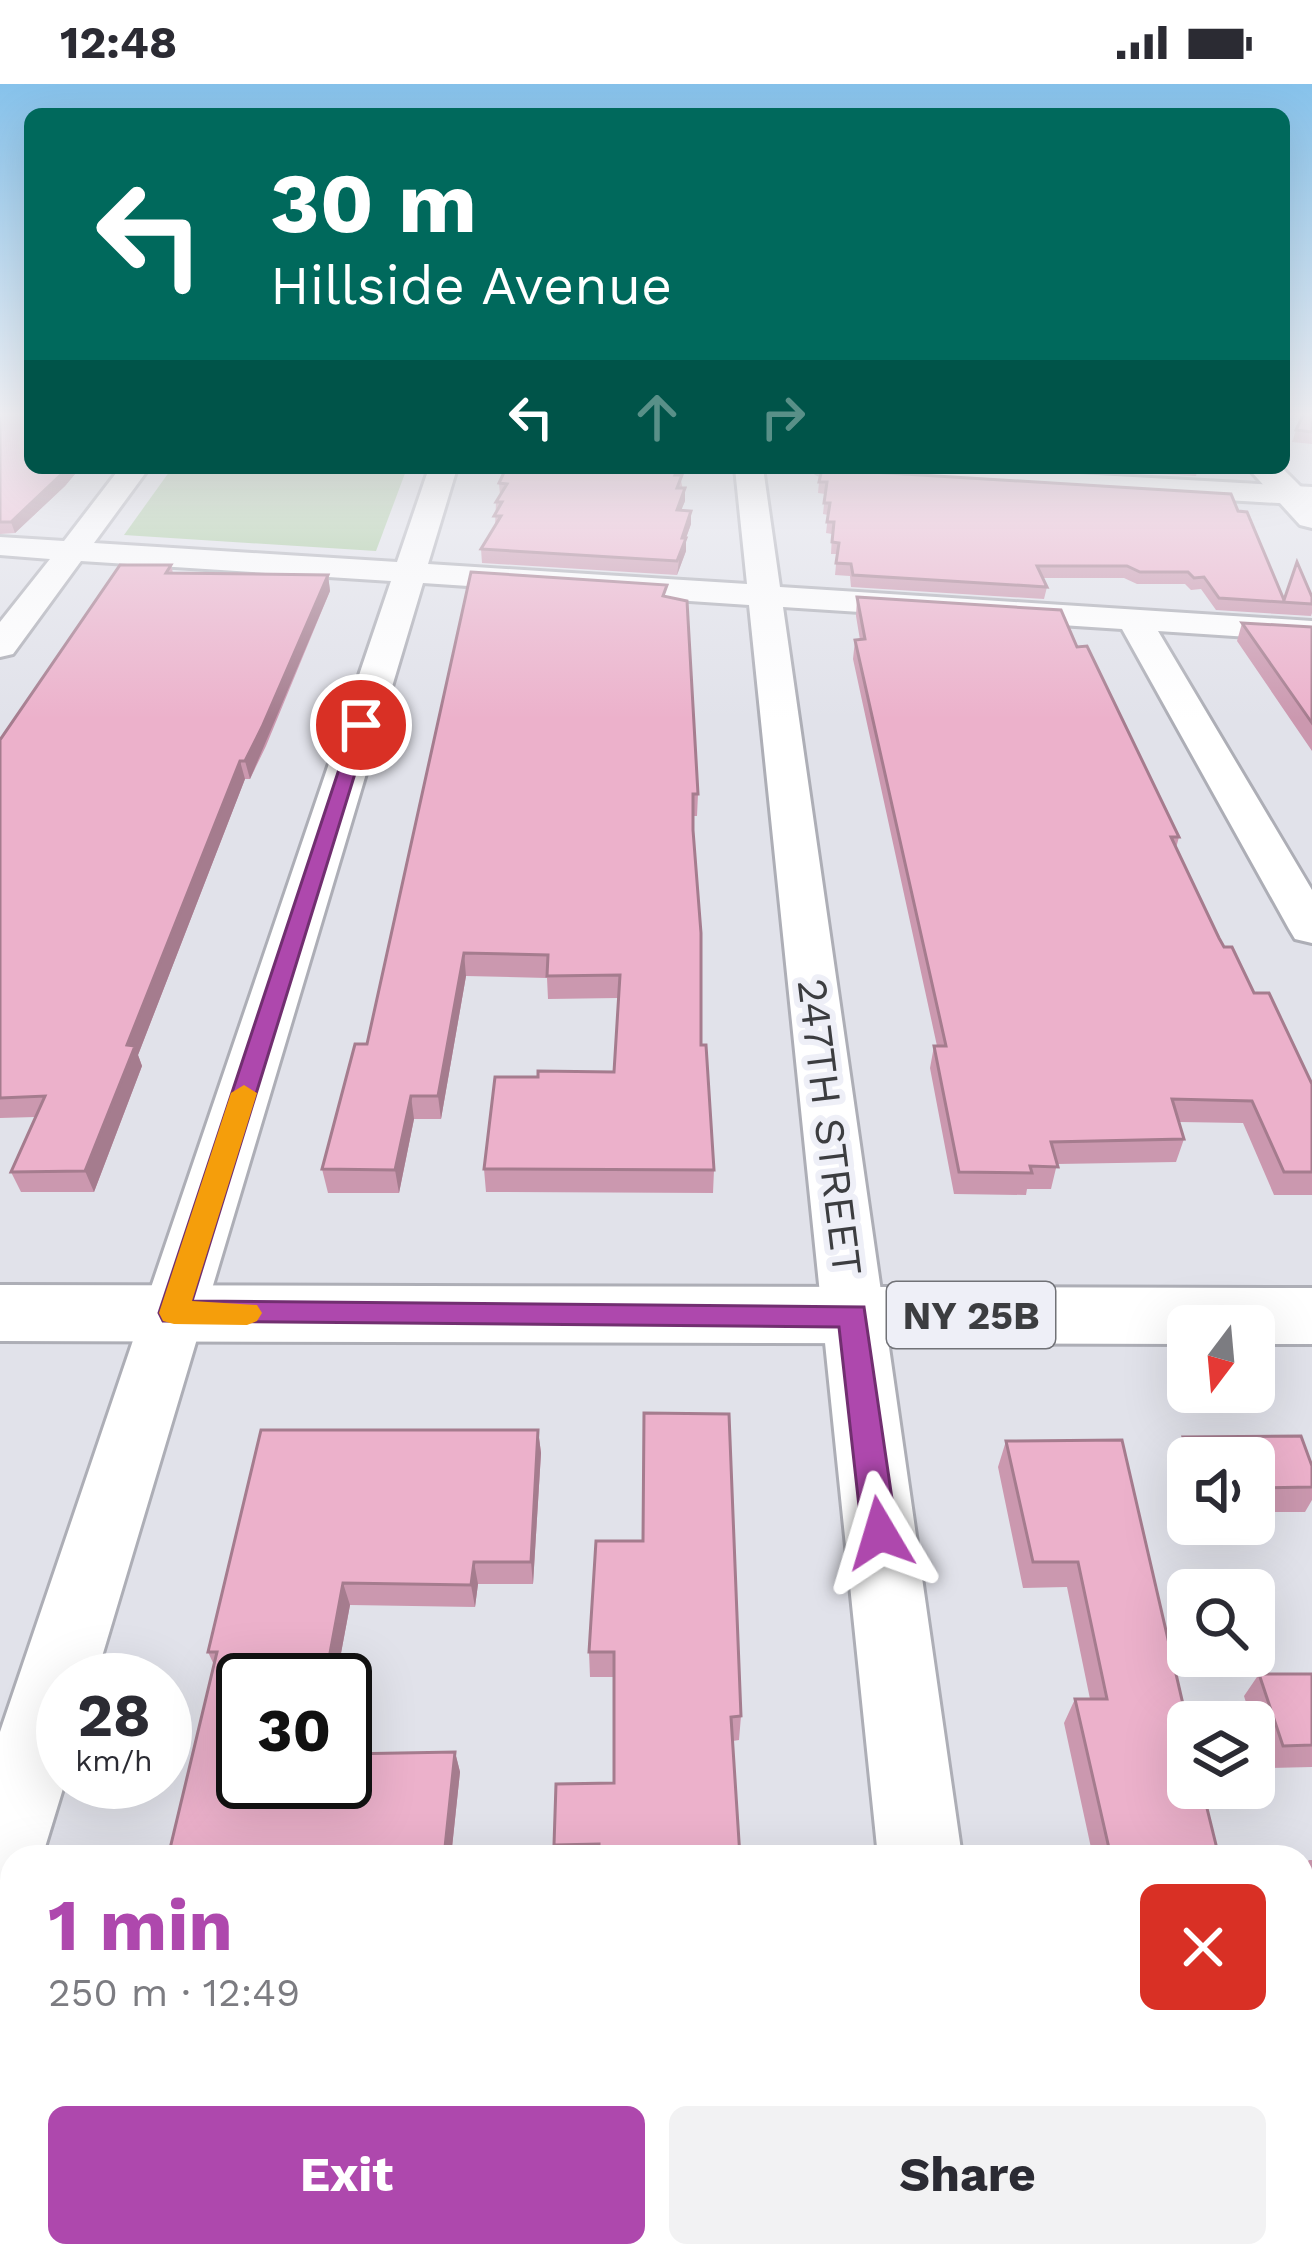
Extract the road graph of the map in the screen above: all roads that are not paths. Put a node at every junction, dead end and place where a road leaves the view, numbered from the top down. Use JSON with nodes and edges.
{"nodes":[{"id":1,"x":99,"y":515,"type":"edge"},
{"id":2,"x":428,"y":515,"type":"edge"},
{"id":3,"x":755,"y":515,"type":"edge"},
{"id":4,"x":0,"y":546,"type":"edge"},
{"id":5,"x":72,"y":550,"type":"junction"},
{"id":6,"x":410,"y":571,"type":"junction"},
{"id":7,"x":764,"y":593,"type":"junction"},
{"id":8,"x":1132,"y":616,"type":"junction"},
{"id":9,"x":1312,"y":631,"type":"edge"},
{"id":10,"x":0,"y":646,"type":"edge"},
{"id":11,"x":1312,"y":929,"type":"edge"},
{"id":12,"x":0,"y":1312,"type":"edge"},
{"id":13,"x":174,"y":1313,"type":"junction"},
{"id":14,"x":853,"y":1315,"type":"junction"},
{"id":15,"x":1312,"y":1316,"type":"edge"},
{"id":16,"x":4,"y":1845,"type":"edge"},
{"id":17,"x":919,"y":1845,"type":"edge"}],
"edges":[{"from":1,"to":5,"type":"street"},
{"from":2,"to":6,"type":"street"},
{"from":3,"to":7,"type":"street","name":"247TH STREET"},
{"from":4,"to":5,"type":"street"},
{"from":5,"to":6,"type":"street"},
{"from":5,"to":10,"type":"street"},
{"from":6,"to":7,"type":"street"},
{"from":6,"to":13,"type":"street"},
{"from":7,"to":8,"type":"street"},
{"from":7,"to":14,"type":"street","name":"247TH STREET"},
{"from":8,"to":9,"type":"street"},
{"from":8,"to":11,"type":"street"},
{"from":12,"to":13,"type":"main road","number":"NY 25B"},
{"from":13,"to":14,"type":"main road","number":"NY 25B"},
{"from":13,"to":16,"type":"street"},
{"from":14,"to":15,"type":"main road","number":"NY 25B"},
{"from":14,"to":17,"type":"street","name":"247TH STREET"}]}
